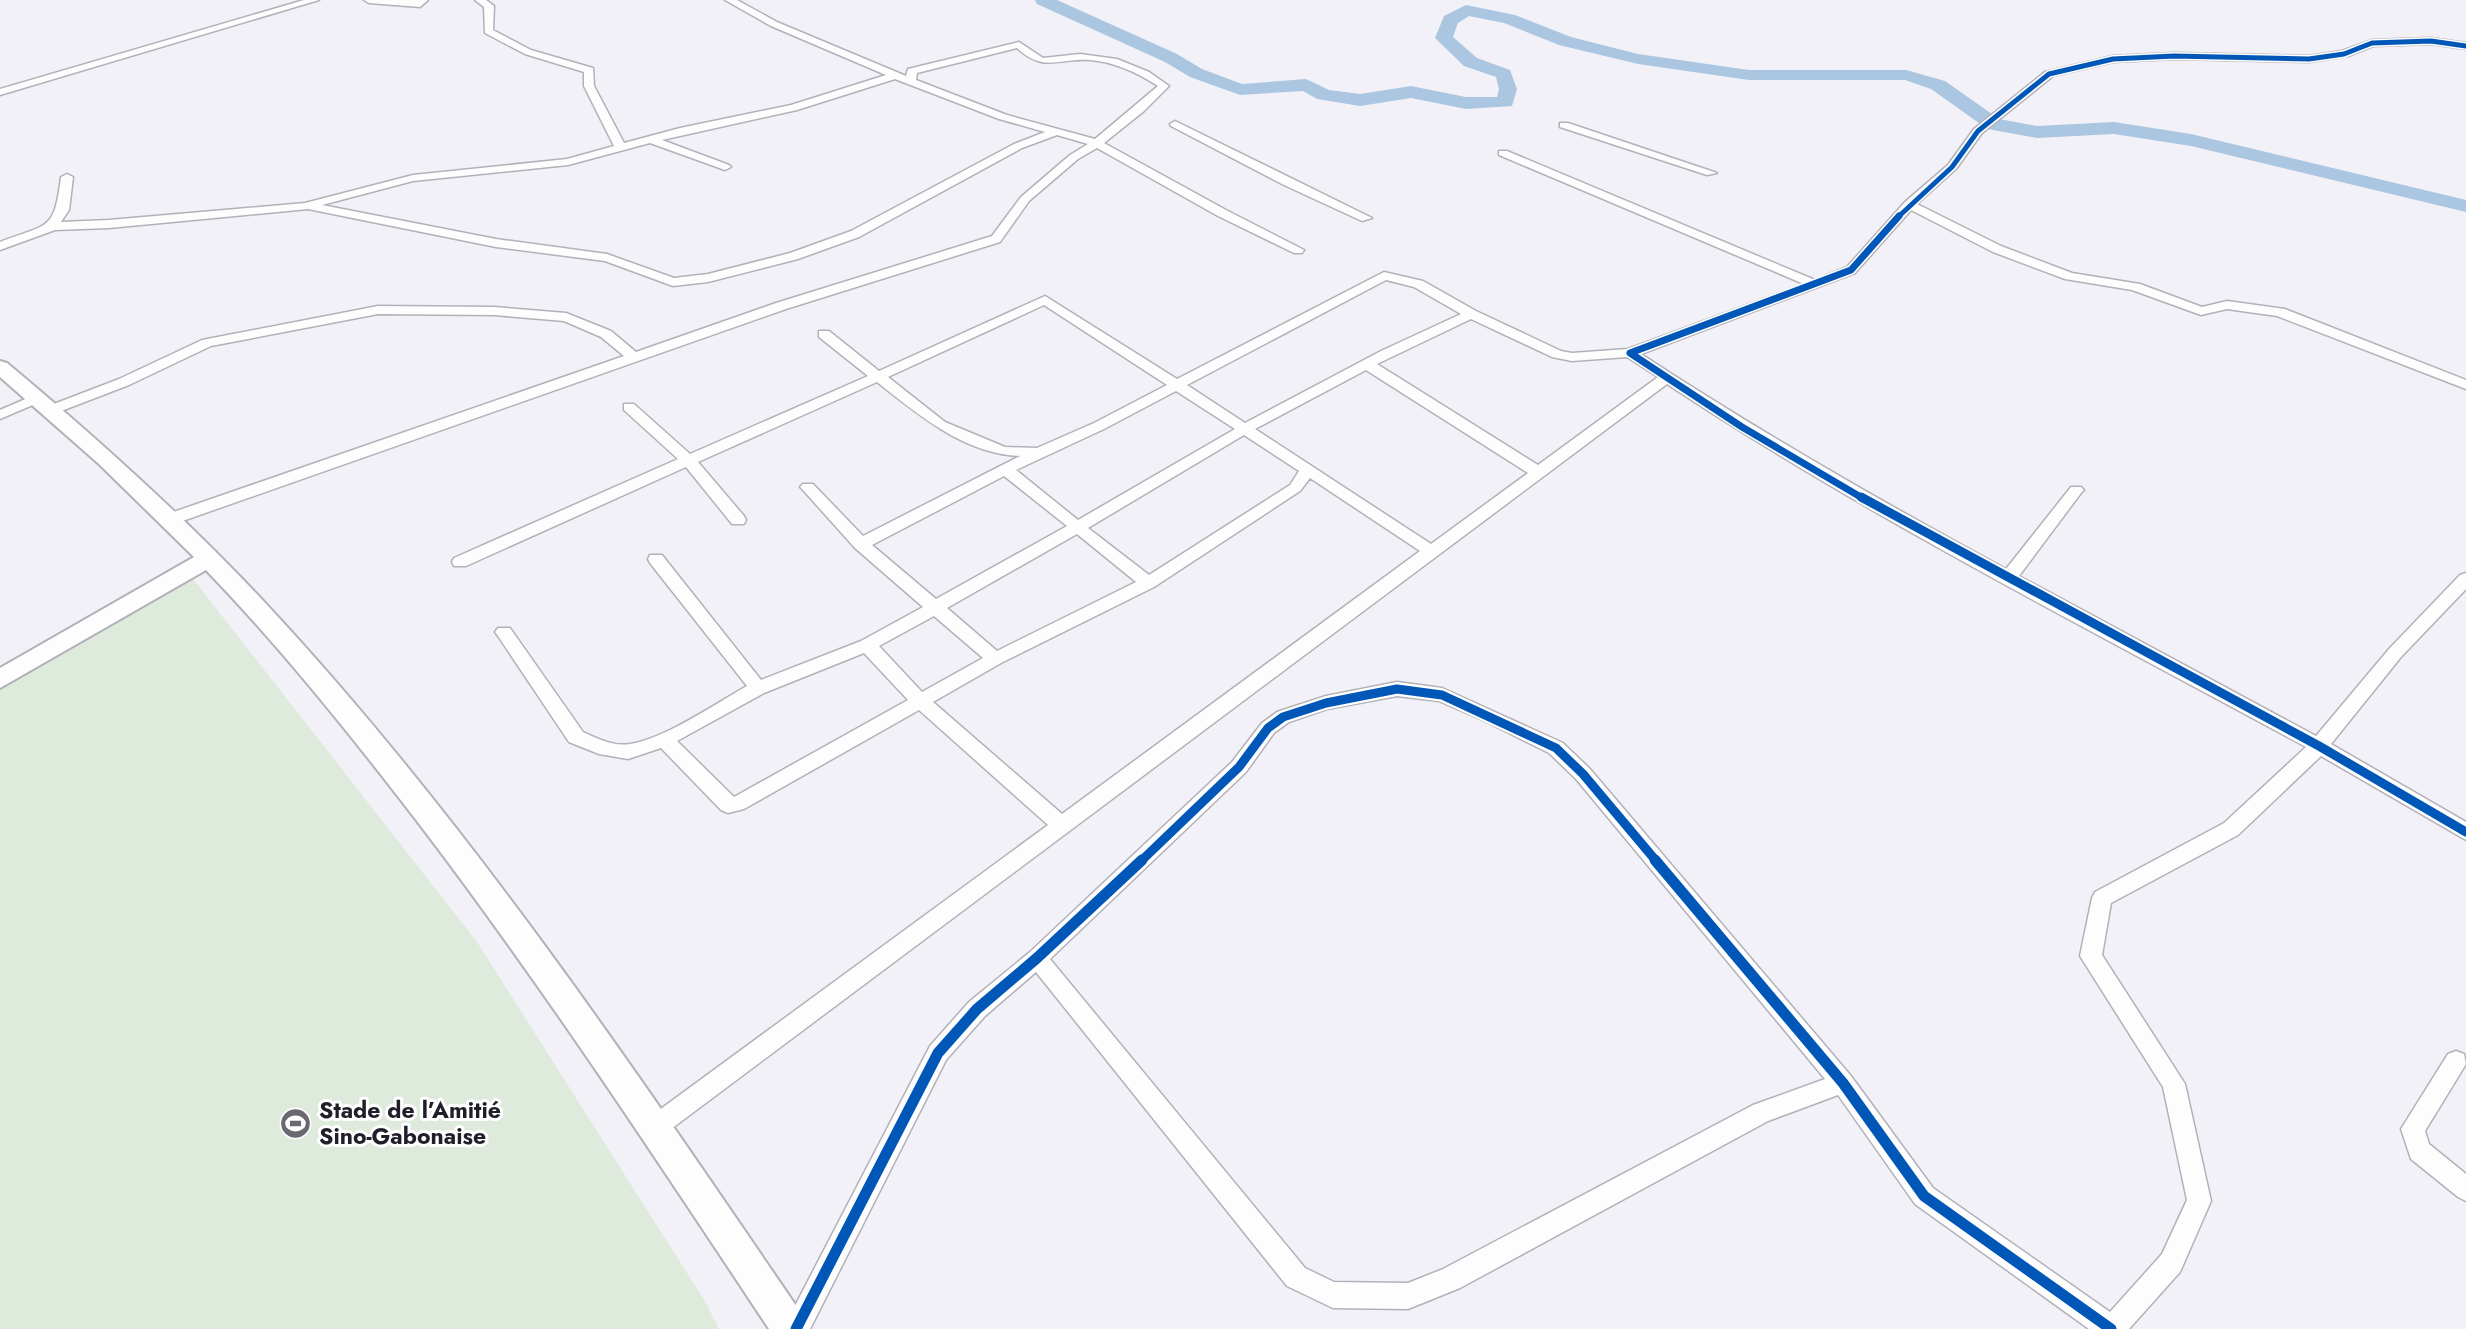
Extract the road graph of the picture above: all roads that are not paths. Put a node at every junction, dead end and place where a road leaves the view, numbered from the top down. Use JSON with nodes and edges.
{"nodes":[{"id":1,"x":314,"y":0,"type":"edge"},
{"id":2,"x":369,"y":0,"type":"edge"},
{"id":3,"x":423,"y":0,"type":"edge"},
{"id":4,"x":480,"y":0,"type":"edge"},
{"id":5,"x":730,"y":0,"type":"edge"},
{"id":6,"x":2466,"y":46,"type":"edge"},
{"id":7,"x":896,"y":75,"type":"junction"},
{"id":8,"x":911,"y":82,"type":"junction"},
{"id":9,"x":0,"y":92,"type":"edge"},
{"id":10,"x":1175,"y":124,"type":"dead end"},
{"id":11,"x":1564,"y":125,"type":"dead end"},
{"id":12,"x":1055,"y":132,"type":"junction"},
{"id":13,"x":650,"y":139,"type":"junction"},
{"id":14,"x":1097,"y":143,"type":"junction"},
{"id":15,"x":621,"y":148,"type":"junction"},
{"id":16,"x":1503,"y":153,"type":"dead end"},
{"id":17,"x":725,"y":167,"type":"dead end"},
{"id":18,"x":1711,"y":173,"type":"dead end"},
{"id":19,"x":67,"y":177,"type":"dead end"},
{"id":20,"x":1909,"y":205,"type":"junction"},
{"id":21,"x":306,"y":206,"type":"junction"},
{"id":22,"x":1366,"y":218,"type":"dead end"},
{"id":23,"x":53,"y":226,"type":"junction"},
{"id":24,"x":0,"y":246,"type":"edge"},
{"id":25,"x":1298,"y":250,"type":"dead end"},
{"id":26,"x":1816,"y":285,"type":"junction"},
{"id":27,"x":1471,"y":314,"type":"junction"},
{"id":28,"x":824,"y":334,"type":"dead end"},
{"id":29,"x":1630,"y":353,"type":"junction"},
{"id":30,"x":633,"y":357,"type":"junction"},
{"id":31,"x":1368,"y":365,"type":"junction"},
{"id":32,"x":0,"y":367,"type":"edge"},
{"id":33,"x":881,"y":377,"type":"junction"},
{"id":34,"x":1667,"y":377,"type":"junction"},
{"id":35,"x":1176,"y":385,"type":"junction"},
{"id":36,"x":2466,"y":385,"type":"edge"},
{"id":37,"x":44,"y":404,"type":"junction"},
{"id":38,"x":629,"y":407,"type":"dead end"},
{"id":39,"x":0,"y":415,"type":"edge"},
{"id":40,"x":1245,"y":429,"type":"junction"},
{"id":41,"x":1040,"y":452,"type":"junction"},
{"id":42,"x":687,"y":459,"type":"junction"},
{"id":43,"x":1006,"y":470,"type":"junction"},
{"id":44,"x":1308,"y":470,"type":"junction"},
{"id":45,"x":1539,"y":473,"type":"junction"},
{"id":46,"x":808,"y":487,"type":"dead end"},
{"id":47,"x":2076,"y":490,"type":"dead end"},
{"id":48,"x":168,"y":520,"type":"junction"},
{"id":49,"x":738,"y":520,"type":"dead end"},
{"id":50,"x":1075,"y":526,"type":"junction"},
{"id":51,"x":861,"y":544,"type":"junction"},
{"id":52,"x":1431,"y":551,"type":"junction"},
{"id":53,"x":209,"y":558,"type":"junction"},
{"id":54,"x":656,"y":559,"type":"dead end"},
{"id":55,"x":460,"y":562,"type":"dead end"},
{"id":56,"x":2009,"y":577,"type":"junction"},
{"id":57,"x":2466,"y":579,"type":"edge"},
{"id":58,"x":1148,"y":583,"type":"junction"},
{"id":59,"x":936,"y":607,"type":"junction"},
{"id":60,"x":504,"y":632,"type":"dead end"},
{"id":61,"x":867,"y":645,"type":"junction"},
{"id":62,"x":995,"y":659,"type":"junction"},
{"id":63,"x":0,"y":679,"type":"edge"},
{"id":64,"x":758,"y":688,"type":"junction"},
{"id":65,"x":920,"y":701,"type":"junction"},
{"id":66,"x":664,"y":740,"type":"junction"},
{"id":67,"x":2319,"y":746,"type":"junction"},
{"id":68,"x":1061,"y":825,"type":"junction"},
{"id":69,"x":2466,"y":832,"type":"edge"},
{"id":70,"x":1037,"y":958,"type":"junction"},
{"id":71,"x":2456,"y":1061,"type":"dead end"},
{"id":72,"x":1843,"y":1083,"type":"junction"},
{"id":73,"x":655,"y":1127,"type":"junction"},
{"id":74,"x":2466,"y":1189,"type":"edge"},
{"id":75,"x":790,"y":1329,"type":"edge"},
{"id":76,"x":796,"y":1329,"type":"edge"},
{"id":77,"x":2112,"y":1329,"type":"edge"}],
"edges":[{"from":1,"to":9,"type":"street"},
{"from":2,"to":3,"type":"street"},
{"from":4,"to":15,"type":"street"},
{"from":5,"to":7,"type":"street"},
{"from":6,"to":20,"type":"street"},
{"from":7,"to":8,"type":"street"},
{"from":7,"to":13,"type":"street"},
{"from":8,"to":12,"type":"street"},
{"from":8,"to":14,"type":"street"},
{"from":10,"to":22,"type":"street"},
{"from":11,"to":18,"type":"street"},
{"from":12,"to":14,"type":"street"},
{"from":12,"to":21,"type":"street"},
{"from":13,"to":15,"type":"street"},
{"from":13,"to":17,"type":"street"},
{"from":14,"to":25,"type":"street"},
{"from":14,"to":30,"type":"street"},
{"from":15,"to":21,"type":"street"},
{"from":16,"to":26,"type":"street"},
{"from":19,"to":23,"type":"street"},
{"from":20,"to":26,"type":"street"},
{"from":20,"to":36,"type":"street"},
{"from":21,"to":23,"type":"street"},
{"from":23,"to":24,"type":"street"},
{"from":26,"to":29,"type":"street"},
{"from":27,"to":29,"type":"street"},
{"from":27,"to":31,"type":"street"},
{"from":27,"to":35,"type":"street"},
{"from":28,"to":33,"type":"street"},
{"from":29,"to":34,"type":"street"},
{"from":30,"to":37,"type":"street"},
{"from":30,"to":48,"type":"street"},
{"from":31,"to":40,"type":"street"},
{"from":31,"to":45,"type":"street"},
{"from":32,"to":37,"type":"main road"},
{"from":33,"to":35,"type":"street"},
{"from":33,"to":41,"type":"street"},
{"from":33,"to":42,"type":"street"},
{"from":34,"to":45,"type":"street"},
{"from":34,"to":56,"type":"street"},
{"from":35,"to":40,"type":"street"},
{"from":35,"to":41,"type":"street"},
{"from":37,"to":39,"type":"street"},
{"from":37,"to":48,"type":"main road"},
{"from":38,"to":42,"type":"street"},
{"from":40,"to":44,"type":"street"},
{"from":40,"to":50,"type":"street"},
{"from":41,"to":43,"type":"street"},
{"from":42,"to":49,"type":"street"},
{"from":42,"to":55,"type":"street"},
{"from":43,"to":50,"type":"street"},
{"from":43,"to":51,"type":"street"},
{"from":44,"to":52,"type":"street"},
{"from":44,"to":58,"type":"street"},
{"from":45,"to":52,"type":"street"},
{"from":46,"to":51,"type":"street"},
{"from":47,"to":56,"type":"street"},
{"from":48,"to":53,"type":"main road"},
{"from":50,"to":58,"type":"street"},
{"from":50,"to":59,"type":"street"},
{"from":51,"to":59,"type":"street"},
{"from":52,"to":68,"type":"street"},
{"from":53,"to":63,"type":"main road"},
{"from":53,"to":73,"type":"main road"},
{"from":54,"to":64,"type":"street"},
{"from":56,"to":67,"type":"street"},
{"from":57,"to":67,"type":"street"},
{"from":58,"to":62,"type":"street"},
{"from":59,"to":61,"type":"street"},
{"from":59,"to":62,"type":"street"},
{"from":60,"to":66,"type":"street"},
{"from":61,"to":64,"type":"street"},
{"from":61,"to":65,"type":"street"},
{"from":62,"to":65,"type":"street"},
{"from":64,"to":66,"type":"street"},
{"from":65,"to":66,"type":"street"},
{"from":65,"to":68,"type":"street"},
{"from":67,"to":69,"type":"street"},
{"from":67,"to":77,"type":"street"},
{"from":68,"to":73,"type":"street"},
{"from":70,"to":72,"type":"street"},
{"from":70,"to":72,"type":"street"},
{"from":70,"to":76,"type":"street"},
{"from":71,"to":74,"type":"street"},
{"from":72,"to":77,"type":"street"},
{"from":73,"to":75,"type":"main road"}]}
